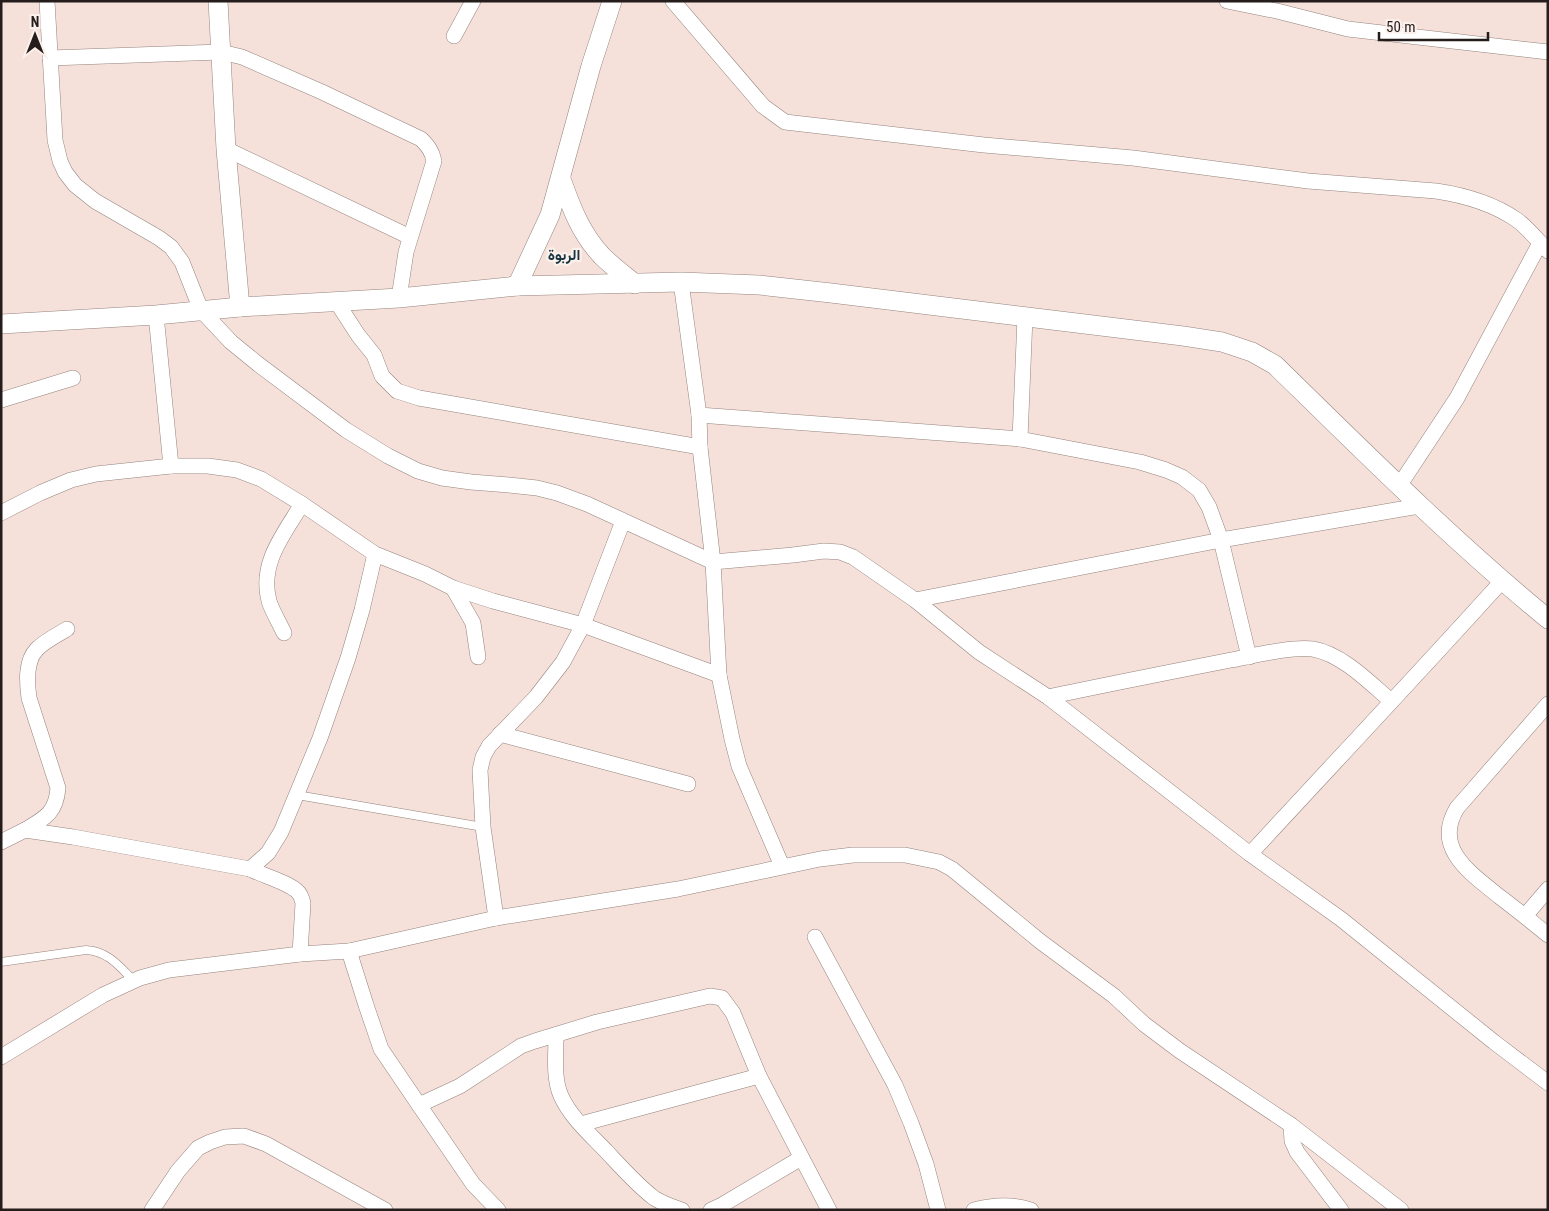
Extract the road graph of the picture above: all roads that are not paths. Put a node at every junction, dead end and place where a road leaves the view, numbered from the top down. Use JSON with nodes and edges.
{"nodes":[{"id":1,"x":47,"y":1,"type":"edge"},
{"id":2,"x":218,"y":1,"type":"edge"},
{"id":3,"x":473,"y":1,"type":"edge"},
{"id":4,"x":612,"y":1,"type":"edge"},
{"id":5,"x":673,"y":1,"type":"edge"},
{"id":6,"x":1227,"y":1,"type":"edge"},
{"id":7,"x":454,"y":36,"type":"dead end"},
{"id":8,"x":221,"y":52,"type":"junction"},
{"id":9,"x":1548,"y":52,"type":"edge"},
{"id":10,"x":50,"y":58,"type":"junction"},
{"id":11,"x":226,"y":149,"type":"junction"},
{"id":12,"x":561,"y":179,"type":"junction"},
{"id":13,"x":410,"y":237,"type":"junction"},
{"id":14,"x":1544,"y":247,"type":"edge"},
{"id":15,"x":681,"y":282,"type":"junction"},
{"id":16,"x":635,"y":284,"type":"junction"},
{"id":17,"x":517,"y":286,"type":"junction"},
{"id":18,"x":399,"y":298,"type":"junction"},
{"id":19,"x":336,"y":301,"type":"junction"},
{"id":20,"x":240,"y":307,"type":"junction"},
{"id":21,"x":201,"y":310,"type":"junction"},
{"id":22,"x":156,"y":315,"type":"junction"},
{"id":23,"x":1025,"y":317,"type":"junction"},
{"id":24,"x":1,"y":324,"type":"edge"},
{"id":25,"x":73,"y":378,"type":"dead end"},
{"id":26,"x":1,"y":400,"type":"edge"},
{"id":27,"x":699,"y":415,"type":"junction"},
{"id":28,"x":1020,"y":439,"type":"junction"},
{"id":29,"x":700,"y":447,"type":"junction"},
{"id":30,"x":171,"y":466,"type":"junction"},
{"id":31,"x":1399,"y":486,"type":"junction"},
{"id":32,"x":302,"y":504,"type":"junction"},
{"id":33,"x":1419,"y":506,"type":"junction"},
{"id":34,"x":1,"y":513,"type":"edge"},
{"id":35,"x":623,"y":522,"type":"junction"},
{"id":36,"x":1221,"y":540,"type":"junction"},
{"id":37,"x":375,"y":554,"type":"junction"},
{"id":38,"x":713,"y":562,"type":"junction"},
{"id":39,"x":1502,"y":581,"type":"junction"},
{"id":40,"x":454,"y":588,"type":"junction"},
{"id":41,"x":915,"y":600,"type":"junction"},
{"id":42,"x":1548,"y":619,"type":"edge"},
{"id":43,"x":583,"y":625,"type":"junction"},
{"id":44,"x":67,"y":630,"type":"dead end"},
{"id":45,"x":284,"y":633,"type":"dead end"},
{"id":46,"x":478,"y":657,"type":"dead end"},
{"id":47,"x":1249,"y":657,"type":"junction"},
{"id":48,"x":720,"y":675,"type":"junction"},
{"id":49,"x":1048,"y":697,"type":"junction"},
{"id":50,"x":1391,"y":701,"type":"junction"},
{"id":51,"x":1548,"y":704,"type":"edge"},
{"id":52,"x":500,"y":734,"type":"junction"},
{"id":53,"x":688,"y":784,"type":"dead end"},
{"id":54,"x":297,"y":795,"type":"junction"},
{"id":55,"x":483,"y":827,"type":"junction"},
{"id":56,"x":25,"y":830,"type":"junction"},
{"id":57,"x":1,"y":842,"type":"edge"},
{"id":58,"x":1250,"y":854,"type":"junction"},
{"id":59,"x":782,"y":866,"type":"junction"},
{"id":60,"x":250,"y":869,"type":"junction"},
{"id":61,"x":1548,"y":889,"type":"edge"},
{"id":62,"x":1524,"y":916,"type":"junction"},
{"id":63,"x":496,"y":918,"type":"junction"},
{"id":64,"x":1548,"y":935,"type":"edge"},
{"id":65,"x":815,"y":937,"type":"dead end"},
{"id":66,"x":349,"y":951,"type":"junction"},
{"id":67,"x":300,"y":954,"type":"junction"},
{"id":68,"x":1,"y":962,"type":"edge"},
{"id":69,"x":134,"y":980,"type":"junction"},
{"id":70,"x":556,"y":1035,"type":"junction"},
{"id":71,"x":1,"y":1057,"type":"edge"},
{"id":72,"x":759,"y":1076,"type":"junction"},
{"id":73,"x":1548,"y":1083,"type":"edge"},
{"id":74,"x":419,"y":1105,"type":"junction"},
{"id":75,"x":581,"y":1124,"type":"junction"},
{"id":76,"x":1291,"y":1125,"type":"junction"},
{"id":77,"x":802,"y":1158,"type":"junction"},
{"id":78,"x":152,"y":1210,"type":"edge"},
{"id":79,"x":385,"y":1210,"type":"edge"},
{"id":80,"x":498,"y":1210,"type":"edge"},
{"id":81,"x":682,"y":1210,"type":"edge"},
{"id":82,"x":711,"y":1210,"type":"edge"},
{"id":83,"x":829,"y":1210,"type":"edge"},
{"id":84,"x":938,"y":1210,"type":"edge"},
{"id":85,"x":974,"y":1210,"type":"edge"},
{"id":86,"x":1031,"y":1210,"type":"edge"},
{"id":87,"x":1340,"y":1210,"type":"edge"},
{"id":88,"x":1401,"y":1210,"type":"edge"}],
"edges":[{"from":1,"to":10,"type":"street"},
{"from":2,"to":8,"type":"street"},
{"from":3,"to":7,"type":"street"},
{"from":4,"to":12,"type":"street"},
{"from":5,"to":14,"type":"street"},
{"from":6,"to":9,"type":"street"},
{"from":8,"to":10,"type":"street"},
{"from":8,"to":11,"type":"street"},
{"from":8,"to":13,"type":"street"},
{"from":10,"to":21,"type":"street"},
{"from":11,"to":13,"type":"street"},
{"from":11,"to":20,"type":"street"},
{"from":12,"to":16,"type":"street"},
{"from":12,"to":17,"type":"street"},
{"from":13,"to":18,"type":"street"},
{"from":14,"to":31,"type":"street"},
{"from":15,"to":16,"type":"street"},
{"from":15,"to":23,"type":"street"},
{"from":15,"to":27,"type":"street"},
{"from":16,"to":17,"type":"street"},
{"from":17,"to":18,"type":"street"},
{"from":18,"to":19,"type":"street"},
{"from":19,"to":20,"type":"street"},
{"from":19,"to":29,"type":"street"},
{"from":20,"to":21,"type":"street"},
{"from":21,"to":22,"type":"street"},
{"from":21,"to":35,"type":"street"},
{"from":22,"to":24,"type":"street"},
{"from":22,"to":30,"type":"street"},
{"from":23,"to":28,"type":"street"},
{"from":23,"to":31,"type":"street"},
{"from":25,"to":26,"type":"street"},
{"from":27,"to":28,"type":"street"},
{"from":27,"to":29,"type":"street"},
{"from":28,"to":36,"type":"street"},
{"from":29,"to":38,"type":"street"},
{"from":30,"to":32,"type":"street"},
{"from":30,"to":34,"type":"street"},
{"from":31,"to":33,"type":"street"},
{"from":32,"to":37,"type":"street"},
{"from":32,"to":45,"type":"street"},
{"from":33,"to":36,"type":"street"},
{"from":33,"to":39,"type":"street"},
{"from":35,"to":38,"type":"street"},
{"from":35,"to":43,"type":"street"},
{"from":36,"to":41,"type":"street"},
{"from":36,"to":47,"type":"street"},
{"from":37,"to":40,"type":"street"},
{"from":37,"to":54,"type":"street"},
{"from":38,"to":41,"type":"street"},
{"from":38,"to":48,"type":"street"},
{"from":39,"to":42,"type":"street"},
{"from":39,"to":50,"type":"street"},
{"from":40,"to":43,"type":"street"},
{"from":40,"to":46,"type":"street"},
{"from":41,"to":49,"type":"street"},
{"from":43,"to":48,"type":"street"},
{"from":43,"to":52,"type":"street"},
{"from":44,"to":56,"type":"street"},
{"from":47,"to":49,"type":"street"},
{"from":47,"to":50,"type":"street"},
{"from":48,"to":59,"type":"street"},
{"from":49,"to":58,"type":"street"},
{"from":50,"to":58,"type":"street"},
{"from":51,"to":62,"type":"street"},
{"from":52,"to":53,"type":"street"},
{"from":52,"to":55,"type":"street"},
{"from":54,"to":55,"type":"lane"},
{"from":54,"to":60,"type":"street"},
{"from":55,"to":63,"type":"street"},
{"from":56,"to":57,"type":"street"},
{"from":56,"to":60,"type":"street"},
{"from":58,"to":73,"type":"street"},
{"from":59,"to":63,"type":"street"},
{"from":59,"to":76,"type":"street"},
{"from":60,"to":67,"type":"street"},
{"from":61,"to":62,"type":"street"},
{"from":62,"to":64,"type":"street"},
{"from":63,"to":66,"type":"street"},
{"from":65,"to":84,"type":"street"},
{"from":66,"to":67,"type":"street"},
{"from":66,"to":74,"type":"street"},
{"from":67,"to":69,"type":"street"},
{"from":68,"to":69,"type":"lane"},
{"from":69,"to":71,"type":"street"},
{"from":70,"to":72,"type":"street"},
{"from":70,"to":74,"type":"street"},
{"from":70,"to":75,"type":"street"},
{"from":72,"to":75,"type":"street"},
{"from":72,"to":77,"type":"street"},
{"from":74,"to":80,"type":"street"},
{"from":75,"to":81,"type":"street"},
{"from":76,"to":87,"type":"street"},
{"from":76,"to":88,"type":"street"},
{"from":77,"to":82,"type":"street"},
{"from":77,"to":83,"type":"street"},
{"from":78,"to":79,"type":"street"},
{"from":85,"to":86,"type":"street"}]}
